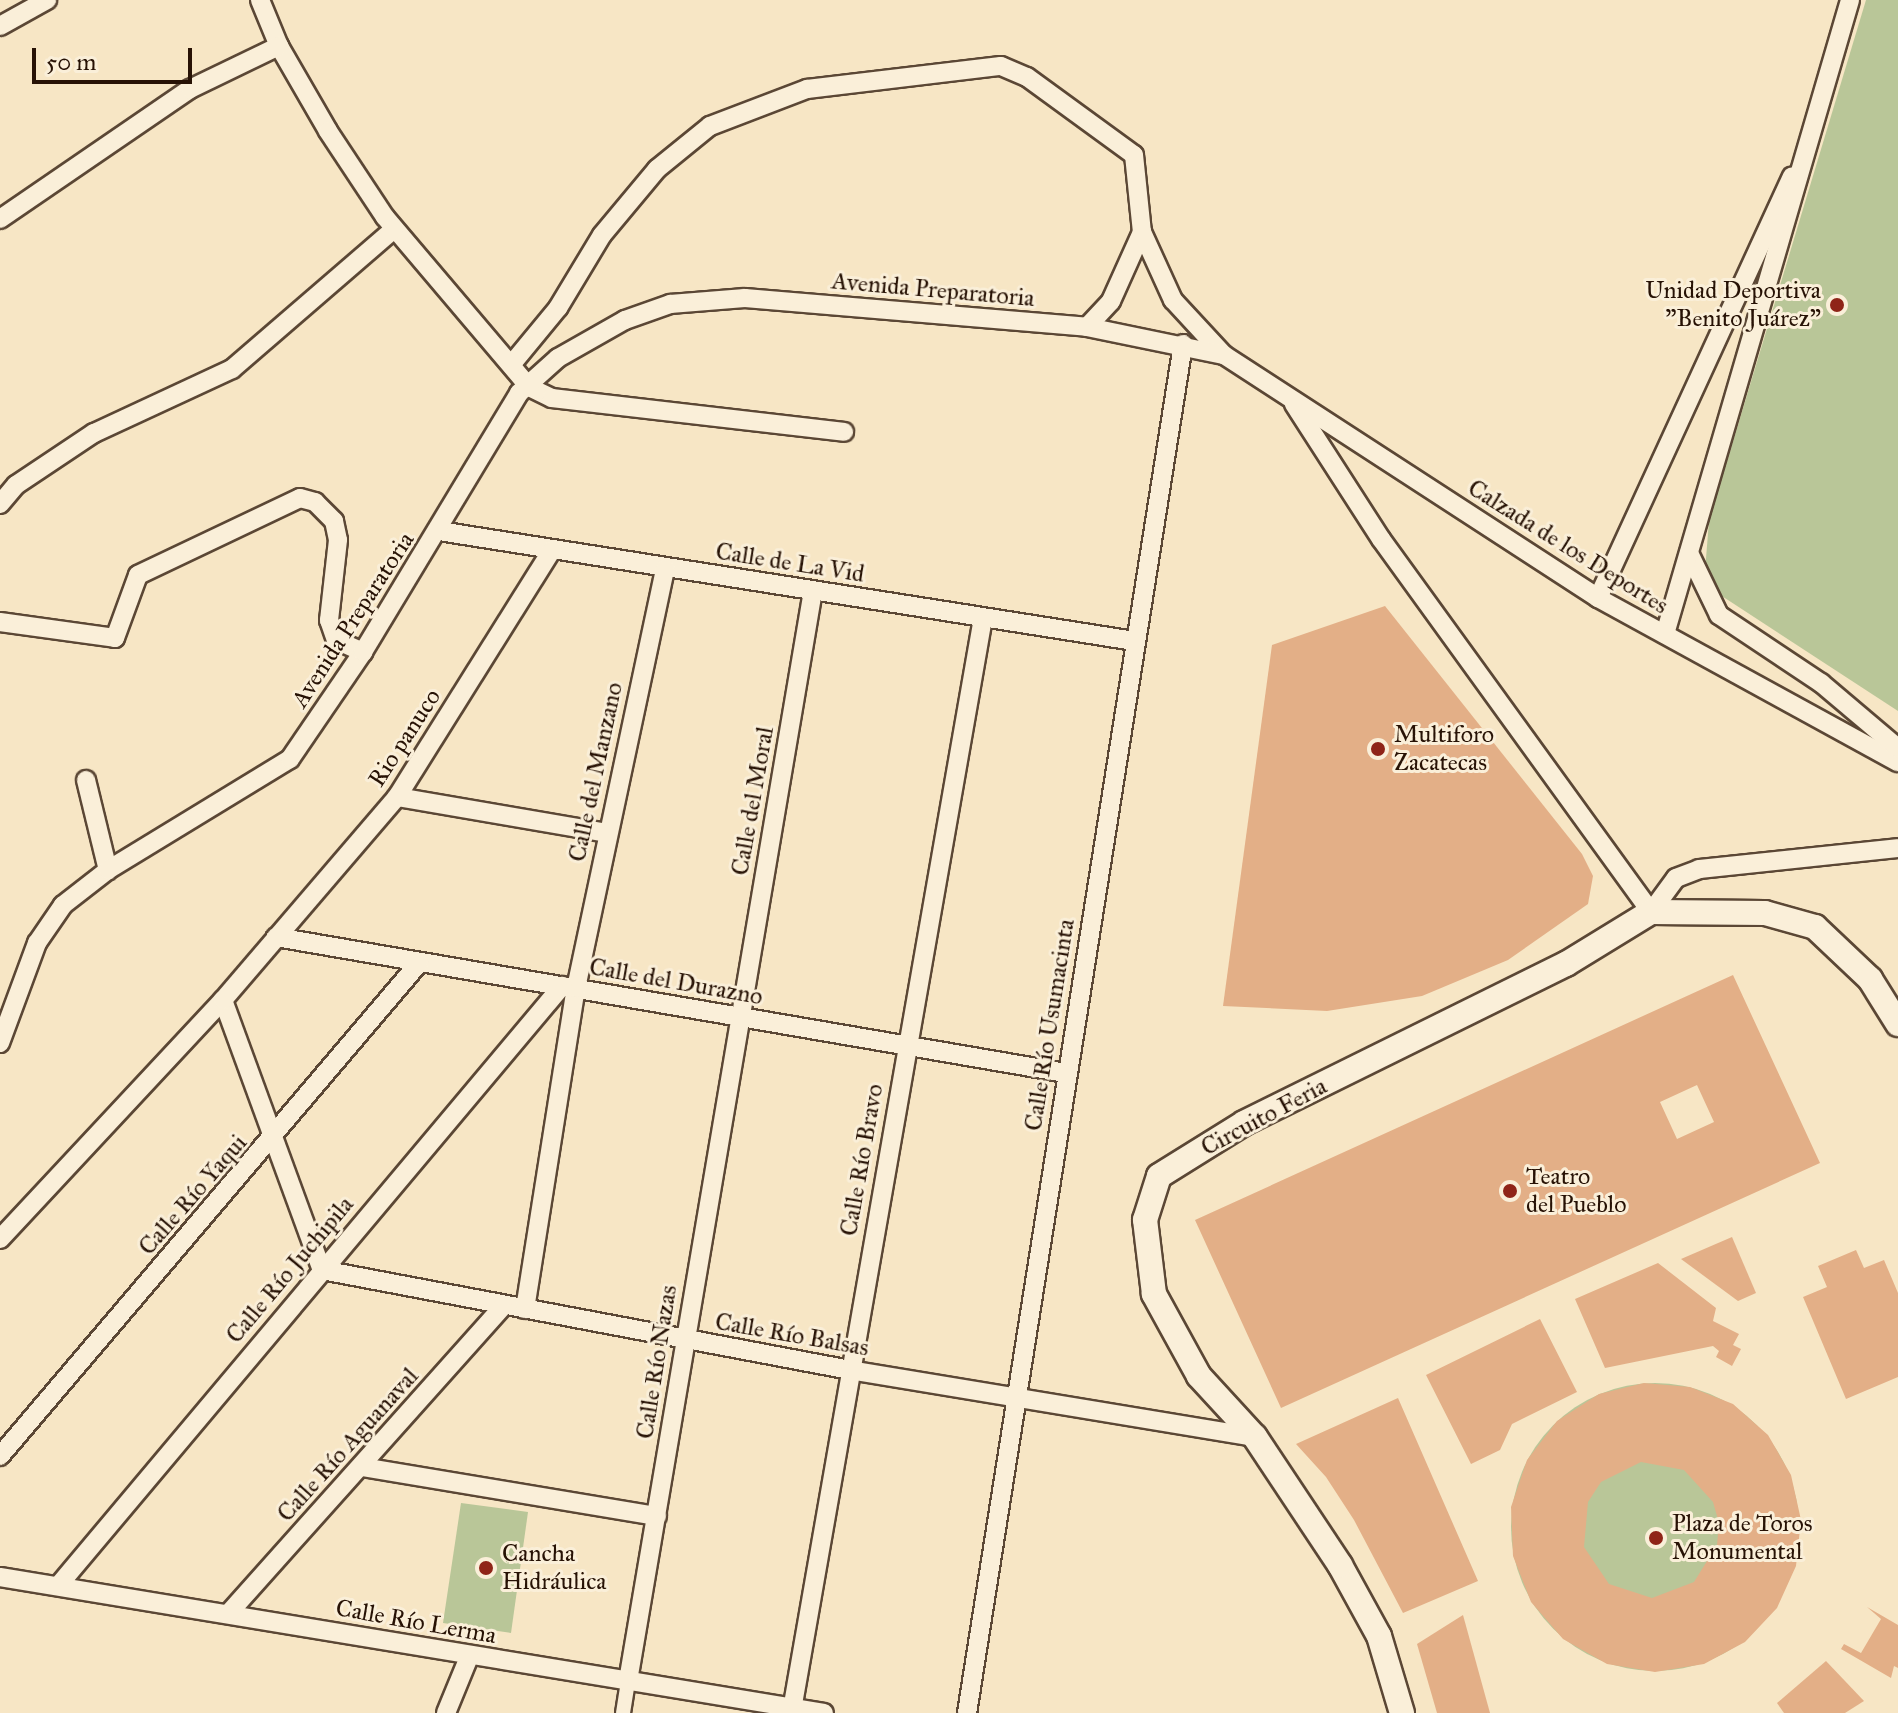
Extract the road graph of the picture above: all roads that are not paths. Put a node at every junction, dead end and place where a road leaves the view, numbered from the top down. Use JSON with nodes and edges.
{"nodes":[{"id":1,"x":47,"y":0,"type":"edge"},
{"id":2,"x":260,"y":0,"type":"edge"},
{"id":3,"x":1850,"y":0,"type":"edge"},
{"id":4,"x":0,"y":26,"type":"edge"},
{"id":5,"x":279,"y":46,"type":"junction"},
{"id":6,"x":1818,"y":120,"type":"junction"},
{"id":7,"x":0,"y":219,"type":"edge"},
{"id":8,"x":394,"y":229,"type":"junction"},
{"id":9,"x":1142,"y":232,"type":"junction"},
{"id":10,"x":1087,"y":327,"type":"junction"},
{"id":11,"x":1183,"y":344,"type":"junction"},
{"id":12,"x":1224,"y":355,"type":"junction"},
{"id":13,"x":511,"y":365,"type":"junction"},
{"id":14,"x":529,"y":387,"type":"junction"},
{"id":15,"x":1290,"y":399,"type":"junction"},
{"id":16,"x":844,"y":432,"type":"dead end"},
{"id":17,"x":0,"y":504,"type":"edge"},
{"id":18,"x":439,"y":531,"type":"junction"},
{"id":19,"x":552,"y":550,"type":"junction"},
{"id":20,"x":1689,"y":553,"type":"junction"},
{"id":21,"x":665,"y":568,"type":"junction"},
{"id":22,"x":813,"y":591,"type":"junction"},
{"id":23,"x":1598,"y":598,"type":"junction"},
{"id":24,"x":983,"y":618,"type":"junction"},
{"id":25,"x":0,"y":622,"type":"edge"},
{"id":26,"x":1665,"y":634,"type":"junction"},
{"id":27,"x":1134,"y":641,"type":"junction"},
{"id":28,"x":363,"y":652,"type":"junction"},
{"id":29,"x":1898,"y":748,"type":"edge"},
{"id":30,"x":1898,"y":762,"type":"edge"},
{"id":31,"x":86,"y":780,"type":"dead end"},
{"id":32,"x":397,"y":797,"type":"junction"},
{"id":33,"x":608,"y":833,"type":"junction"},
{"id":34,"x":1898,"y":848,"type":"edge"},
{"id":35,"x":108,"y":870,"type":"junction"},
{"id":36,"x":1651,"y":912,"type":"junction"},
{"id":37,"x":276,"y":937,"type":"junction"},
{"id":38,"x":419,"y":963,"type":"junction"},
{"id":39,"x":569,"y":987,"type":"junction"},
{"id":40,"x":223,"y":1000,"type":"junction"},
{"id":41,"x":740,"y":1019,"type":"junction"},
{"id":42,"x":1898,"y":1024,"type":"edge"},
{"id":43,"x":0,"y":1043,"type":"edge"},
{"id":44,"x":906,"y":1046,"type":"junction"},
{"id":45,"x":1066,"y":1073,"type":"junction"},
{"id":46,"x":272,"y":1140,"type":"junction"},
{"id":47,"x":0,"y":1239,"type":"edge"},
{"id":48,"x":322,"y":1270,"type":"junction"},
{"id":49,"x":503,"y":1306,"type":"junction"},
{"id":50,"x":525,"y":1309,"type":"junction"},
{"id":51,"x":683,"y":1340,"type":"junction"},
{"id":52,"x":850,"y":1370,"type":"junction"},
{"id":53,"x":1015,"y":1397,"type":"junction"},
{"id":54,"x":1255,"y":1437,"type":"junction"},
{"id":55,"x":0,"y":1456,"type":"edge"},
{"id":56,"x":363,"y":1467,"type":"junction"},
{"id":57,"x":657,"y":1516,"type":"junction"},
{"id":58,"x":0,"y":1577,"type":"edge"},
{"id":59,"x":58,"y":1586,"type":"junction"},
{"id":60,"x":228,"y":1614,"type":"junction"},
{"id":61,"x":469,"y":1657,"type":"junction"},
{"id":62,"x":628,"y":1681,"type":"junction"},
{"id":63,"x":792,"y":1710,"type":"junction"},
{"id":64,"x":446,"y":1713,"type":"edge"},
{"id":65,"x":623,"y":1713,"type":"edge"},
{"id":66,"x":824,"y":1713,"type":"edge"},
{"id":67,"x":967,"y":1713,"type":"edge"},
{"id":68,"x":1402,"y":1713,"type":"edge"}],
"edges":[{"from":1,"to":4,"type":"street"},
{"from":2,"to":5,"type":"street"},
{"from":3,"to":6,"type":"street"},
{"from":5,"to":7,"type":"street"},
{"from":5,"to":8,"type":"street"},
{"from":6,"to":20,"type":"street"},
{"from":6,"to":23,"type":"street"},
{"from":8,"to":13,"type":"street"},
{"from":8,"to":17,"type":"street"},
{"from":9,"to":10,"type":"street"},
{"from":9,"to":12,"type":"street"},
{"from":9,"to":13,"type":"street"},
{"from":10,"to":11,"type":"street","name":"Avenida Preparatoria"},
{"from":10,"to":14,"type":"street","name":"Avenida Preparatoria"},
{"from":11,"to":12,"type":"street","name":"Avenida Preparatoria"},
{"from":11,"to":27,"type":"street","name":"Calle Río Usumacinta"},
{"from":12,"to":15,"type":"street","name":"Calzada de los Deportes"},
{"from":13,"to":14,"type":"street"},
{"from":14,"to":16,"type":"street"},
{"from":14,"to":18,"type":"street","name":"Avenida Preparatoria"},
{"from":15,"to":23,"type":"street","name":"Calzada de los Deportes"},
{"from":15,"to":36,"type":"street"},
{"from":18,"to":19,"type":"street","name":"Calle de La Vid"},
{"from":18,"to":28,"type":"street","name":"Avenida Preparatoria"},
{"from":19,"to":21,"type":"street","name":"Calle de La Vid"},
{"from":19,"to":32,"type":"street","name":"Rio panuco"},
{"from":20,"to":26,"type":"street"},
{"from":20,"to":29,"type":"street"},
{"from":21,"to":22,"type":"street","name":"Calle de La Vid"},
{"from":21,"to":33,"type":"street","name":"Calle del Manzano"},
{"from":22,"to":24,"type":"street","name":"Calle de La Vid"},
{"from":22,"to":41,"type":"street","name":"Calle del Moral"},
{"from":23,"to":26,"type":"street","name":"Calzada de los Deportes"},
{"from":24,"to":27,"type":"street","name":"Calle de La Vid"},
{"from":24,"to":44,"type":"street","name":"Calle Río Bravo"},
{"from":25,"to":28,"type":"street"},
{"from":26,"to":30,"type":"street","name":"Calzada de los Deportes"},
{"from":27,"to":45,"type":"street","name":"Calle Río Usumacinta"},
{"from":28,"to":35,"type":"street","name":"Avenida Preparatoria"},
{"from":31,"to":35,"type":"street"},
{"from":32,"to":33,"type":"street"},
{"from":32,"to":37,"type":"street","name":"Rio panuco"},
{"from":33,"to":39,"type":"street","name":"Calle del Manzano"},
{"from":34,"to":36,"type":"street"},
{"from":35,"to":43,"type":"street","name":"Avenida Preparatoria"},
{"from":36,"to":42,"type":"street"},
{"from":36,"to":54,"type":"street","name":"Circuito Feria"},
{"from":37,"to":38,"type":"street","name":"Calle del Durazno"},
{"from":37,"to":40,"type":"street","name":"Rio panuco"},
{"from":38,"to":39,"type":"street","name":"Calle del Durazno"},
{"from":38,"to":46,"type":"street","name":"Calle Río Yaqui"},
{"from":39,"to":41,"type":"street","name":"Calle del Durazno"},
{"from":39,"to":48,"type":"street","name":"Calle Río Juchipila"},
{"from":39,"to":50,"type":"street"},
{"from":40,"to":46,"type":"street"},
{"from":40,"to":47,"type":"street","name":"Rio panuco"},
{"from":41,"to":44,"type":"street","name":"Calle del Durazno"},
{"from":41,"to":51,"type":"street","name":"Calle Río Nazas"},
{"from":44,"to":45,"type":"street","name":"Calle del Durazno"},
{"from":44,"to":52,"type":"street","name":"Calle Río Bravo"},
{"from":45,"to":53,"type":"street","name":"Calle Río Usumacinta"},
{"from":46,"to":48,"type":"street"},
{"from":46,"to":55,"type":"street","name":"Calle Río Yaqui"},
{"from":48,"to":49,"type":"street","name":"Calle Río Balsas"},
{"from":48,"to":59,"type":"street","name":"Calle Río Juchipila"},
{"from":49,"to":50,"type":"street","name":"Calle Río Balsas"},
{"from":49,"to":56,"type":"street","name":"Calle Río Aguanaval"},
{"from":50,"to":51,"type":"street","name":"Calle Río Balsas"},
{"from":51,"to":52,"type":"street","name":"Calle Río Balsas"},
{"from":51,"to":57,"type":"street","name":"Calle Río Nazas"},
{"from":52,"to":53,"type":"street","name":"Calle Río Balsas"},
{"from":52,"to":63,"type":"street","name":"Calle Río Bravo"},
{"from":53,"to":54,"type":"street","name":"Calle Río Balsas"},
{"from":53,"to":67,"type":"street","name":"Calle Río Usumacinta"},
{"from":54,"to":68,"type":"street","name":"Circuito Feria"},
{"from":56,"to":57,"type":"street"},
{"from":56,"to":60,"type":"street","name":"Calle Río Aguanaval"},
{"from":57,"to":62,"type":"street","name":"Calle Río Nazas"},
{"from":58,"to":59,"type":"street","name":"Calle Río Lerma"},
{"from":59,"to":60,"type":"street","name":"Calle Río Lerma"},
{"from":60,"to":61,"type":"street","name":"Calle Río Lerma"},
{"from":61,"to":62,"type":"street","name":"Calle Río Lerma"},
{"from":61,"to":64,"type":"street"},
{"from":62,"to":63,"type":"street","name":"Calle Río Lerma"},
{"from":62,"to":65,"type":"street","name":"Calle Río Nazas"},
{"from":63,"to":66,"type":"street","name":"Calle Río Lerma"}]}
